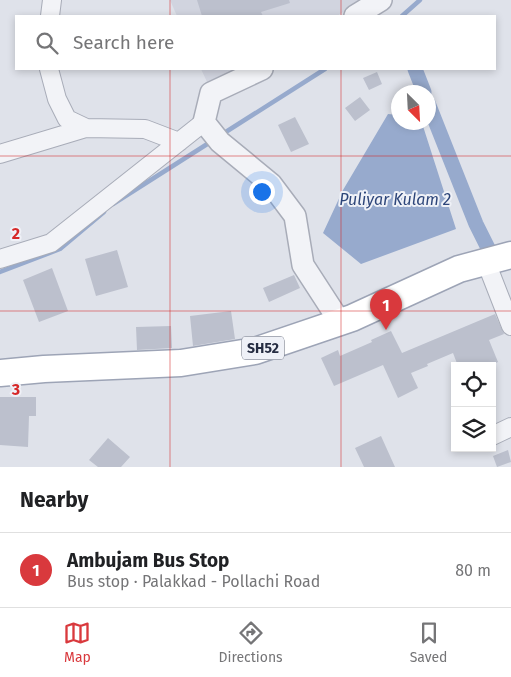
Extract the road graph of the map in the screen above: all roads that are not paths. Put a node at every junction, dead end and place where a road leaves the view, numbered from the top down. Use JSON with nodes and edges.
{"nodes":[{"id":1,"x":52,"y":0,"type":"edge"},
{"id":2,"x":381,"y":0,"type":"edge"},
{"id":3,"x":50,"y":15,"type":"edge"},
{"id":4,"x":357,"y":15,"type":"edge"},
{"id":5,"x":49,"y":70,"type":"edge"},
{"id":6,"x":260,"y":70,"type":"edge"},
{"id":7,"x":204,"y":122,"type":"junction"},
{"id":8,"x":86,"y":128,"type":"junction"},
{"id":9,"x":179,"y":142,"type":"junction"},
{"id":10,"x":0,"y":154,"type":"edge"},
{"id":11,"x":0,"y":259,"type":"edge"},
{"id":12,"x":499,"y":259,"type":"edge"},
{"id":13,"x":340,"y":322,"type":"junction"},
{"id":14,"x":511,"y":326,"type":"edge"},
{"id":15,"x":0,"y":373,"type":"edge"},
{"id":16,"x":511,"y":427,"type":"edge"},
{"id":17,"x":496,"y":434,"type":"edge"}],
"edges":[{"from":1,"to":3,"type":"street"},
{"from":2,"to":4,"type":"street"},
{"from":5,"to":8,"type":"street"},
{"from":6,"to":7,"type":"street"},
{"from":7,"to":9,"type":"street"},
{"from":7,"to":13,"type":"street"},
{"from":8,"to":9,"type":"street"},
{"from":8,"to":10,"type":"street"},
{"from":9,"to":11,"type":"street"},
{"from":12,"to":13,"type":"main road","number":"SH52"},
{"from":12,"to":14,"type":"street"},
{"from":13,"to":15,"type":"main road","number":"SH52"},
{"from":16,"to":17,"type":"street"}]}
